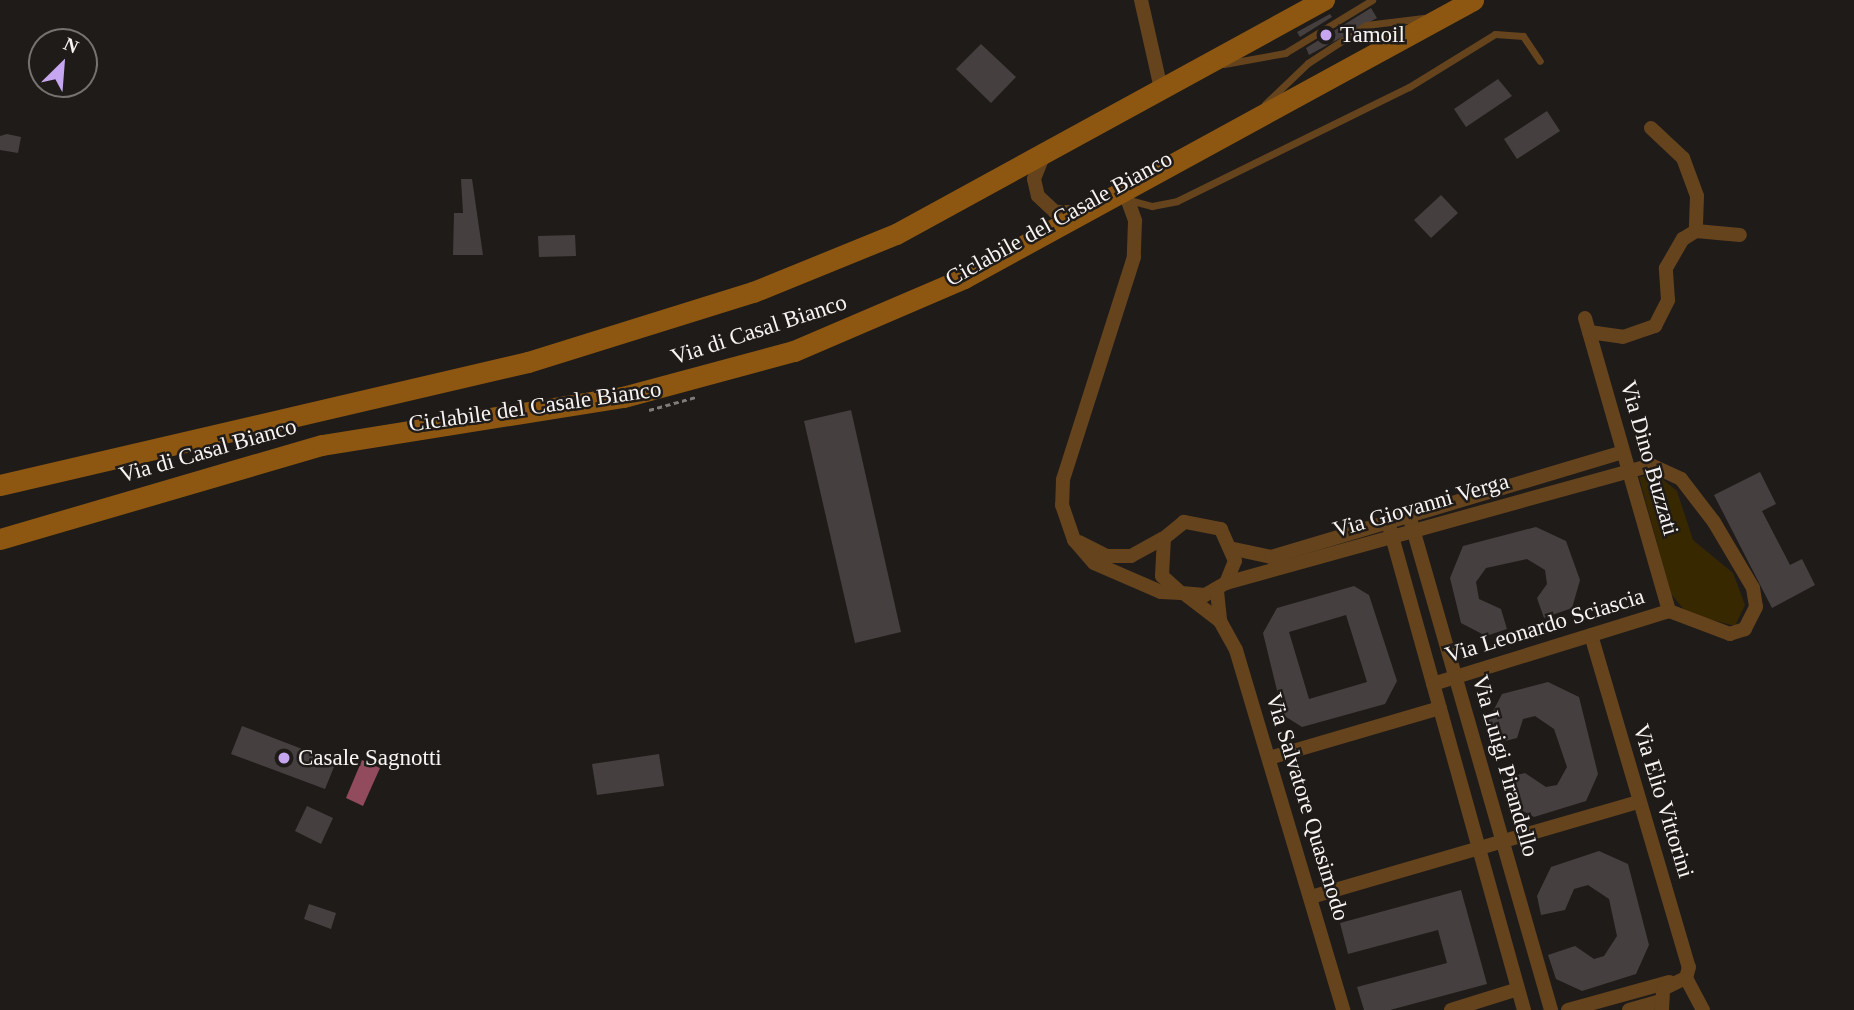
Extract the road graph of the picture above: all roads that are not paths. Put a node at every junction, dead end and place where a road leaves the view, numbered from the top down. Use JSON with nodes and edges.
{"nodes":[{"id":1,"x":1141,"y":0,"type":"edge"},
{"id":2,"x":1372,"y":0,"type":"edge"},
{"id":3,"x":1473,"y":0,"type":"edge"},
{"id":4,"x":1311,"y":3,"type":"edge"},
{"id":5,"x":1443,"y":16,"type":"junction"},
{"id":6,"x":1540,"y":61,"type":"dead end"},
{"id":7,"x":1199,"y":68,"type":"junction"},
{"id":8,"x":1161,"y":89,"type":"junction"},
{"id":9,"x":1651,"y":128,"type":"dead end"},
{"id":10,"x":1239,"y":129,"type":"junction"},
{"id":11,"x":1045,"y":153,"type":"junction"},
{"id":12,"x":1126,"y":195,"type":"junction"},
{"id":13,"x":1088,"y":209,"type":"junction"},
{"id":14,"x":1696,"y":231,"type":"junction"},
{"id":15,"x":1740,"y":235,"type":"dead end"},
{"id":16,"x":1623,"y":452,"type":"junction"},
{"id":17,"x":1628,"y":467,"type":"junction"},
{"id":18,"x":0,"y":485,"type":"edge"},
{"id":19,"x":1409,"y":515,"type":"junction"},
{"id":20,"x":1388,"y":522,"type":"junction"},
{"id":21,"x":1413,"y":534,"type":"junction"},
{"id":22,"x":1164,"y":538,"type":"junction"},
{"id":23,"x":0,"y":539,"type":"edge"},
{"id":24,"x":1074,"y":540,"type":"junction"},
{"id":25,"x":1393,"y":540,"type":"junction"},
{"id":26,"x":1234,"y":549,"type":"junction"},
{"id":27,"x":1221,"y":587,"type":"junction"},
{"id":28,"x":1184,"y":594,"type":"junction"},
{"id":29,"x":1669,"y":611,"type":"junction"},
{"id":30,"x":1220,"y":621,"type":"junction"},
{"id":31,"x":1591,"y":635,"type":"junction"},
{"id":32,"x":1455,"y":677,"type":"junction"},
{"id":33,"x":1433,"y":684,"type":"junction"},
{"id":34,"x":1440,"y":708,"type":"junction"},
{"id":35,"x":1269,"y":758,"type":"junction"},
{"id":36,"x":1637,"y":802,"type":"junction"},
{"id":37,"x":1503,"y":841,"type":"junction"},
{"id":38,"x":1480,"y":848,"type":"junction"},
{"id":39,"x":1311,"y":897,"type":"junction"},
{"id":40,"x":1686,"y":978,"type":"junction"},
{"id":41,"x":1669,"y":982,"type":"junction"},
{"id":42,"x":1518,"y":989,"type":"junction"},
{"id":43,"x":1661,"y":1005,"type":"edge"},
{"id":44,"x":1343,"y":1010,"type":"edge"},
{"id":45,"x":1451,"y":1010,"type":"edge"},
{"id":46,"x":1524,"y":1010,"type":"edge"},
{"id":47,"x":1551,"y":1010,"type":"edge"},
{"id":48,"x":1568,"y":1010,"type":"edge"},
{"id":49,"x":1629,"y":1010,"type":"edge"},
{"id":50,"x":1703,"y":1010,"type":"edge"}],
"edges":[{"from":1,"to":8,"type":"street"},
{"from":2,"to":7,"type":"lane"},
{"from":3,"to":5,"type":"main road","name":"Via di Casal Bianco"},
{"from":4,"to":7,"type":"main road","name":"Via di Casal Bianco"},
{"from":5,"to":10,"type":"main road","name":"Via di Casal Bianco"},
{"from":5,"to":10,"type":"lane"},
{"from":6,"to":12,"type":"lane"},
{"from":7,"to":8,"type":"main road","name":"Via di Casal Bianco"},
{"from":8,"to":11,"type":"main road","name":"Via di Casal Bianco"},
{"from":9,"to":14,"type":"street"},
{"from":10,"to":12,"type":"main road","name":"Via di Casal Bianco"},
{"from":11,"to":13,"type":"street"},
{"from":11,"to":18,"type":"main road","name":"Via di Casal Bianco"},
{"from":12,"to":13,"type":"main road","name":"Via di Casal Bianco"},
{"from":12,"to":24,"type":"street","name":"Via Salvatore Quasimodo"},
{"from":13,"to":23,"type":"main road","name":"Via di Casal Bianco"},
{"from":14,"to":15,"type":"street"},
{"from":14,"to":16,"type":"street","name":"Via Dino Buzzati"},
{"from":16,"to":17,"type":"street","name":"Via Dino Buzzati"},
{"from":16,"to":19,"type":"street","name":"Via Giovanni Verga"},
{"from":17,"to":21,"type":"street","name":"Via Giovanni Verga"},
{"from":17,"to":29,"type":"street","name":"Via Dino Buzzati"},
{"from":17,"to":29,"type":"street","name":"Via Giovanni Verga"},
{"from":19,"to":20,"type":"street","name":"Via Giovanni Verga"},
{"from":19,"to":21,"type":"street","name":"Via Luigi Pirandello"},
{"from":20,"to":25,"type":"street","name":"Via Luigi Pirandello"},
{"from":20,"to":26,"type":"street","name":"Via Giovanni Verga"},
{"from":21,"to":25,"type":"street","name":"Via Giovanni Verga"},
{"from":21,"to":32,"type":"street","name":"Via Luigi Pirandello"},
{"from":22,"to":24,"type":"street"},
{"from":22,"to":26,"type":"street"},
{"from":22,"to":28,"type":"street"},
{"from":24,"to":28,"type":"street","name":"Via Salvatore Quasimodo"},
{"from":25,"to":27,"type":"street","name":"Via Giovanni Verga"},
{"from":25,"to":33,"type":"street","name":"Via Luigi Pirandello"},
{"from":26,"to":27,"type":"street"},
{"from":27,"to":28,"type":"street"},
{"from":27,"to":30,"type":"street","name":"Via Salvatore Quasimodo"},
{"from":28,"to":30,"type":"street","name":"Via Salvatore Quasimodo"},
{"from":29,"to":31,"type":"street","name":"Via Leonardo Sciascia"},
{"from":30,"to":35,"type":"street","name":"Via Salvatore Quasimodo"},
{"from":31,"to":32,"type":"street","name":"Via Leonardo Sciascia"},
{"from":31,"to":36,"type":"street","name":"Via Elio Vittorini"},
{"from":32,"to":33,"type":"street","name":"Via Leonardo Sciascia"},
{"from":32,"to":37,"type":"street","name":"Via Luigi Pirandello"},
{"from":33,"to":34,"type":"street","name":"Via Luigi Pirandello"},
{"from":34,"to":35,"type":"street"},
{"from":34,"to":38,"type":"street","name":"Via Luigi Pirandello"},
{"from":35,"to":39,"type":"street","name":"Via Salvatore Quasimodo"},
{"from":36,"to":37,"type":"street"},
{"from":36,"to":40,"type":"street","name":"Via Elio Vittorini"},
{"from":37,"to":38,"type":"street"},
{"from":37,"to":47,"type":"street","name":"Via Luigi Pirandello"},
{"from":38,"to":39,"type":"street"},
{"from":38,"to":42,"type":"street","name":"Via Luigi Pirandello"},
{"from":39,"to":44,"type":"street","name":"Via Salvatore Quasimodo"},
{"from":40,"to":41,"type":"street"},
{"from":40,"to":50,"type":"street"},
{"from":41,"to":43,"type":"street"},
{"from":41,"to":48,"type":"street"},
{"from":42,"to":45,"type":"street"},
{"from":42,"to":46,"type":"street","name":"Via Luigi Pirandello"},
{"from":43,"to":49,"type":"street"}]}
